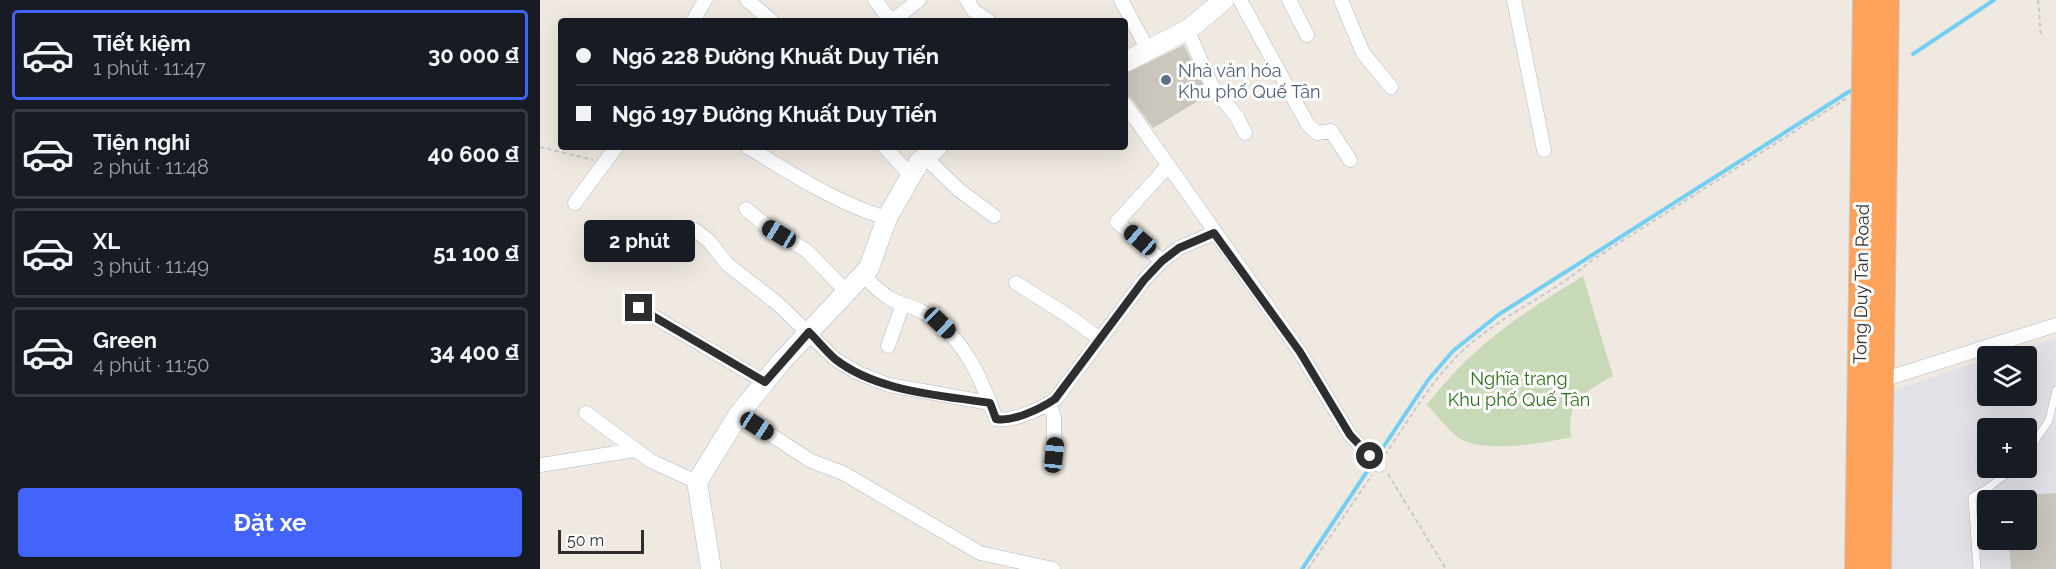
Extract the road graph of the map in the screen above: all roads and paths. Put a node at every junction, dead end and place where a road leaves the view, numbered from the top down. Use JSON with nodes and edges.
{"nodes":[{"id":1,"x":705,"y":0,"type":"edge"},
{"id":2,"x":747,"y":0,"type":"edge"},
{"id":3,"x":875,"y":0,"type":"edge"},
{"id":4,"x":919,"y":0,"type":"edge"},
{"id":5,"x":967,"y":0,"type":"edge"},
{"id":6,"x":1121,"y":0,"type":"edge"},
{"id":7,"x":1224,"y":0,"type":"edge"},
{"id":8,"x":1240,"y":0,"type":"edge"},
{"id":9,"x":1289,"y":0,"type":"edge"},
{"id":10,"x":1341,"y":0,"type":"edge"},
{"id":11,"x":1514,"y":0,"type":"edge"},
{"id":12,"x":1865,"y":0,"type":"edge"},
{"id":13,"x":1887,"y":0,"type":"edge"},
{"id":14,"x":2038,"y":0,"type":"edge"},
{"id":15,"x":695,"y":18,"type":"edge"},
{"id":16,"x":768,"y":18,"type":"edge"},
{"id":17,"x":889,"y":18,"type":"edge"},
{"id":18,"x":895,"y":18,"type":"edge"},
{"id":19,"x":984,"y":18,"type":"edge"},
{"id":20,"x":1187,"y":29,"type":"junction"},
{"id":21,"x":1307,"y":35,"type":"dead end"},
{"id":22,"x":2041,"y":37,"type":"dead end"},
{"id":23,"x":1148,"y":50,"type":"junction"},
{"id":24,"x":1128,"y":60,"type":"edge"},
{"id":25,"x":1391,"y":87,"type":"dead end"},
{"id":26,"x":1864,"y":96,"type":"junction"},
{"id":27,"x":1128,"y":108,"type":"edge"},
{"id":28,"x":1245,"y":133,"type":"dead end"},
{"id":29,"x":540,"y":147,"type":"edge"},
{"id":30,"x":614,"y":150,"type":"edge"},
{"id":31,"x":753,"y":150,"type":"edge"},
{"id":32,"x":888,"y":150,"type":"edge"},
{"id":33,"x":1544,"y":150,"type":"dead end"},
{"id":34,"x":931,"y":152,"type":"edge"},
{"id":35,"x":1350,"y":160,"type":"dead end"},
{"id":36,"x":604,"y":164,"type":"junction"},
{"id":37,"x":1168,"y":166,"type":"junction"},
{"id":38,"x":911,"y":176,"type":"junction"},
{"id":39,"x":575,"y":203,"type":"dead end"},
{"id":40,"x":746,"y":209,"type":"dead end"},
{"id":41,"x":994,"y":216,"type":"dead end"},
{"id":42,"x":887,"y":218,"type":"junction"},
{"id":43,"x":695,"y":230,"type":"dead end"},
{"id":44,"x":1214,"y":233,"type":"junction"},
{"id":45,"x":1162,"y":261,"type":"junction"},
{"id":46,"x":863,"y":275,"type":"junction"},
{"id":47,"x":1016,"y":283,"type":"dead end"},
{"id":48,"x":847,"y":292,"type":"junction"},
{"id":49,"x":903,"y":304,"type":"junction"},
{"id":50,"x":639,"y":308,"type":"dead end"},
{"id":51,"x":1872,"y":313,"type":"junction"},
{"id":52,"x":2056,"y":325,"type":"edge"},
{"id":53,"x":809,"y":332,"type":"junction"},
{"id":54,"x":1100,"y":339,"type":"junction"},
{"id":55,"x":888,"y":346,"type":"dead end"},
{"id":56,"x":1882,"y":380,"type":"junction"},
{"id":57,"x":765,"y":382,"type":"junction"},
{"id":58,"x":2056,"y":390,"type":"edge"},
{"id":59,"x":990,"y":403,"type":"junction"},
{"id":60,"x":1049,"y":403,"type":"junction"},
{"id":61,"x":586,"y":413,"type":"dead end"},
{"id":62,"x":739,"y":414,"type":"junction"},
{"id":63,"x":2037,"y":438,"type":"edge"},
{"id":64,"x":635,"y":450,"type":"junction"},
{"id":65,"x":1054,"y":455,"type":"dead end"},
{"id":66,"x":1375,"y":461,"type":"junction"},
{"id":67,"x":540,"y":465,"type":"edge"},
{"id":68,"x":2000,"y":478,"type":"edge"},
{"id":69,"x":697,"y":482,"type":"junction"},
{"id":70,"x":711,"y":569,"type":"edge"},
{"id":71,"x":1053,"y":569,"type":"edge"},
{"id":72,"x":1308,"y":569,"type":"edge"},
{"id":73,"x":1446,"y":569,"type":"edge"},
{"id":74,"x":1857,"y":569,"type":"edge"},
{"id":75,"x":1879,"y":569,"type":"edge"},
{"id":76,"x":1977,"y":569,"type":"edge"}],
"edges":[{"from":1,"to":15,"type":"street"},
{"from":2,"to":16,"type":"street"},
{"from":3,"to":17,"type":"street"},
{"from":4,"to":18,"type":"street"},
{"from":5,"to":19,"type":"street"},
{"from":6,"to":23,"type":"street"},
{"from":7,"to":20,"type":"main road"},
{"from":8,"to":35,"type":"street"},
{"from":9,"to":21,"type":"street"},
{"from":10,"to":25,"type":"street"},
{"from":11,"to":33,"type":"street"},
{"from":12,"to":26,"type":"highway","name":"Tong Duy Tan Road"},
{"from":13,"to":51,"type":"highway","name":"Tong Duy Tan Road"},
{"from":14,"to":22,"type":"path"},
{"from":20,"to":23,"type":"main road"},
{"from":20,"to":28,"type":"street"},
{"from":23,"to":24,"type":"main road"},
{"from":26,"to":51,"type":"highway","name":"Tong Duy Tan Road"},
{"from":26,"to":66,"type":"path"},
{"from":27,"to":37,"type":"street"},
{"from":29,"to":36,"type":"path"},
{"from":30,"to":36,"type":"street"},
{"from":31,"to":42,"type":"street"},
{"from":32,"to":38,"type":"street"},
{"from":34,"to":38,"type":"main road"},
{"from":34,"to":41,"type":"street"},
{"from":36,"to":39,"type":"street"},
{"from":37,"to":44,"type":"street"},
{"from":37,"to":45,"type":"street"},
{"from":38,"to":42,"type":"main road"},
{"from":40,"to":48,"type":"street"},
{"from":42,"to":46,"type":"main road"},
{"from":43,"to":53,"type":"street"},
{"from":44,"to":45,"type":"street"},
{"from":44,"to":66,"type":"street"},
{"from":45,"to":54,"type":"street"},
{"from":46,"to":48,"type":"main road"},
{"from":46,"to":49,"type":"street"},
{"from":47,"to":54,"type":"street"},
{"from":48,"to":53,"type":"main road"},
{"from":49,"to":55,"type":"street"},
{"from":49,"to":59,"type":"street"},
{"from":50,"to":57,"type":"street"},
{"from":51,"to":56,"type":"highway","name":"Tong Duy Tan Road"},
{"from":51,"to":74,"type":"highway","name":"Tong Duy Tan Road"},
{"from":52,"to":56,"type":"street"},
{"from":53,"to":57,"type":"main road"},
{"from":53,"to":59,"type":"street"},
{"from":54,"to":60,"type":"street"},
{"from":56,"to":75,"type":"highway","name":"Tong Duy Tan Road"},
{"from":57,"to":62,"type":"main road"},
{"from":58,"to":63,"type":"lane"},
{"from":59,"to":60,"type":"street"},
{"from":60,"to":65,"type":"street"},
{"from":61,"to":64,"type":"street"},
{"from":62,"to":69,"type":"main road"},
{"from":62,"to":71,"type":"street"},
{"from":64,"to":67,"type":"street"},
{"from":64,"to":69,"type":"street"},
{"from":66,"to":72,"type":"path"},
{"from":66,"to":73,"type":"path"},
{"from":68,"to":76,"type":"lane"},
{"from":69,"to":70,"type":"main road"}]}
